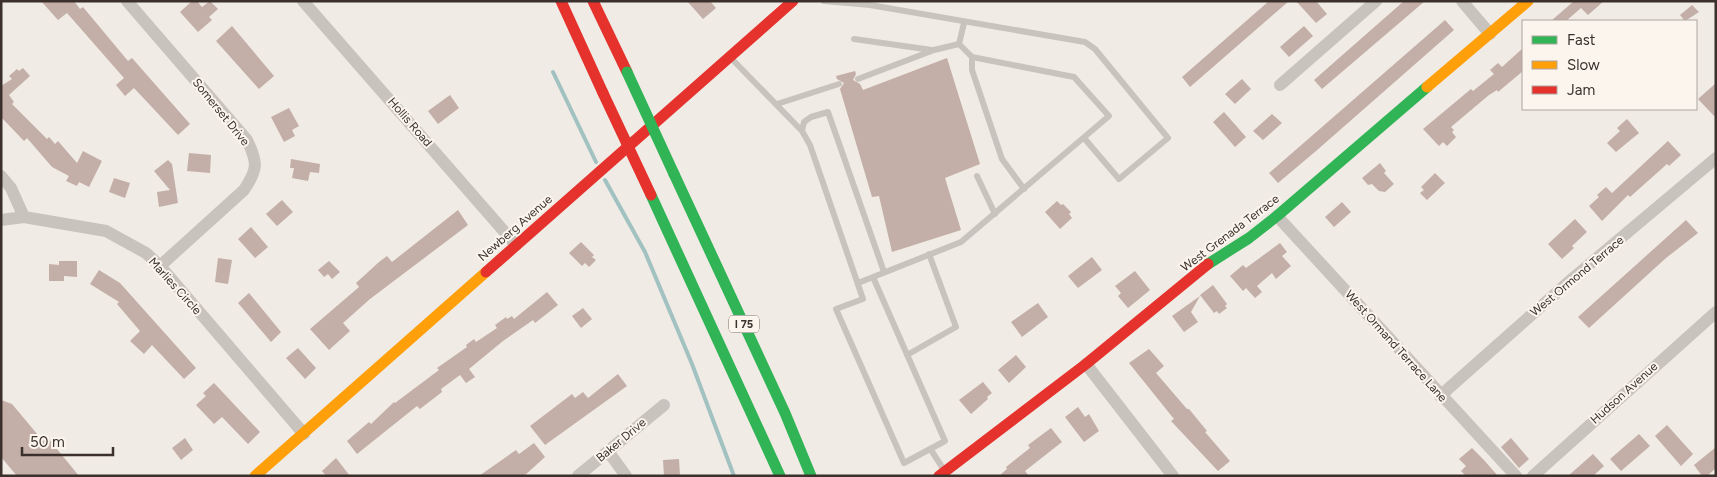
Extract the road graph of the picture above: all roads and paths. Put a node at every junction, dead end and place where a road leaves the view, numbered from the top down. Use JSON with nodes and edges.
{"nodes":[{"id":1,"x":127,"y":1,"type":"edge"},
{"id":2,"x":303,"y":1,"type":"edge"},
{"id":3,"x":561,"y":1,"type":"edge"},
{"id":4,"x":593,"y":1,"type":"edge"},
{"id":5,"x":793,"y":1,"type":"edge"},
{"id":6,"x":824,"y":1,"type":"edge"},
{"id":7,"x":1376,"y":1,"type":"edge"},
{"id":8,"x":1462,"y":1,"type":"edge"},
{"id":9,"x":1528,"y":1,"type":"edge"},
{"id":10,"x":964,"y":23,"type":"junction"},
{"id":11,"x":1490,"y":34,"type":"junction"},
{"id":12,"x":854,"y":39,"type":"dead end"},
{"id":13,"x":959,"y":44,"type":"junction"},
{"id":14,"x":934,"y":50,"type":"junction"},
{"id":15,"x":730,"y":57,"type":"junction"},
{"id":16,"x":972,"y":57,"type":"junction"},
{"id":17,"x":858,"y":79,"type":"dead end"},
{"id":18,"x":839,"y":84,"type":"dead end"},
{"id":19,"x":1280,"y":85,"type":"dead end"},
{"id":20,"x":777,"y":104,"type":"junction"},
{"id":21,"x":802,"y":131,"type":"junction"},
{"id":22,"x":1084,"y":138,"type":"junction"},
{"id":23,"x":1716,"y":158,"type":"edge"},
{"id":24,"x":1,"y":176,"type":"edge"},
{"id":25,"x":977,"y":176,"type":"dead end"},
{"id":26,"x":1024,"y":190,"type":"junction"},
{"id":27,"x":995,"y":214,"type":"junction"},
{"id":28,"x":1277,"y":216,"type":"junction"},
{"id":29,"x":24,"y":217,"type":"junction"},
{"id":30,"x":1,"y":220,"type":"edge"},
{"id":31,"x":516,"y":245,"type":"junction"},
{"id":32,"x":929,"y":254,"type":"junction"},
{"id":33,"x":160,"y":266,"type":"junction"},
{"id":34,"x":884,"y":272,"type":"junction"},
{"id":35,"x":873,"y":277,"type":"junction"},
{"id":36,"x":858,"y":282,"type":"junction"},
{"id":37,"x":1716,"y":312,"type":"edge"},
{"id":38,"x":907,"y":355,"type":"junction"},
{"id":39,"x":1086,"y":364,"type":"junction"},
{"id":40,"x":1440,"y":396,"type":"junction"},
{"id":41,"x":664,"y":405,"type":"dead end"},
{"id":42,"x":304,"y":434,"type":"junction"},
{"id":43,"x":931,"y":450,"type":"junction"},
{"id":44,"x":608,"y":451,"type":"junction"},
{"id":45,"x":942,"y":474,"type":"edge"},
{"id":46,"x":255,"y":476,"type":"edge"},
{"id":47,"x":578,"y":476,"type":"edge"},
{"id":48,"x":626,"y":476,"type":"edge"},
{"id":49,"x":780,"y":476,"type":"edge"},
{"id":50,"x":811,"y":476,"type":"edge"},
{"id":51,"x":1173,"y":476,"type":"edge"},
{"id":52,"x":1516,"y":476,"type":"edge"},
{"id":53,"x":1533,"y":476,"type":"edge"}],
"edges":[{"from":1,"to":33,"type":"street","name":"Somerset Drive"},
{"from":2,"to":31,"type":"street","name":"Hollis Road"},
{"from":3,"to":49,"type":"main road","number":"I 75","bridge":true},
{"from":4,"to":50,"type":"main road","number":"I 75","bridge":true},
{"from":5,"to":15,"type":"main road","name":"Newberg Avenue"},
{"from":6,"to":10,"type":"lane"},
{"from":7,"to":19,"type":"street"},
{"from":8,"to":11,"type":"street"},
{"from":9,"to":11,"type":"main road","name":"West Grenada Terrace"},
{"from":10,"to":13,"type":"lane"},
{"from":10,"to":22,"type":"lane"},
{"from":11,"to":28,"type":"main road","name":"West Grenada Terrace"},
{"from":12,"to":14,"type":"lane"},
{"from":13,"to":14,"type":"lane"},
{"from":13,"to":16,"type":"lane"},
{"from":14,"to":17,"type":"lane"},
{"from":15,"to":20,"type":"lane"},
{"from":15,"to":31,"type":"main road","name":"Newberg Avenue"},
{"from":16,"to":22,"type":"lane"},
{"from":16,"to":26,"type":"lane"},
{"from":18,"to":20,"type":"lane"},
{"from":20,"to":21,"type":"lane"},
{"from":21,"to":34,"type":"lane"},
{"from":21,"to":36,"type":"lane"},
{"from":22,"to":26,"type":"lane"},
{"from":23,"to":40,"type":"street","name":"West Ormond Terrace"},
{"from":24,"to":29,"type":"street"},
{"from":25,"to":27,"type":"lane"},
{"from":26,"to":27,"type":"lane"},
{"from":27,"to":32,"type":"lane"},
{"from":28,"to":39,"type":"main road","name":"West Grenada Terrace"},
{"from":28,"to":40,"type":"street","name":"West Ormand Terrace Lane"},
{"from":29,"to":30,"type":"street","name":"Marlies Circle"},
{"from":29,"to":33,"type":"street","name":"Marlies Circle"},
{"from":31,"to":42,"type":"main road","name":"Newberg Avenue"},
{"from":32,"to":34,"type":"lane"},
{"from":32,"to":38,"type":"lane"},
{"from":33,"to":42,"type":"street","name":"Marlies Circle"},
{"from":34,"to":35,"type":"lane"},
{"from":35,"to":36,"type":"lane"},
{"from":35,"to":38,"type":"lane"},
{"from":36,"to":43,"type":"lane"},
{"from":37,"to":53,"type":"street","name":"Hudson Avenue"},
{"from":38,"to":43,"type":"lane"},
{"from":39,"to":45,"type":"main road","name":"West Grenada Terrace"},
{"from":39,"to":51,"type":"street"},
{"from":40,"to":52,"type":"street","name":"West Ormand Terrace Lane"},
{"from":41,"to":44,"type":"street","name":"Baker Drive"},
{"from":42,"to":46,"type":"main road","name":"Newberg Avenue"},
{"from":43,"to":45,"type":"lane"},
{"from":44,"to":47,"type":"street","name":"Baker Drive"},
{"from":44,"to":48,"type":"street"}]}
